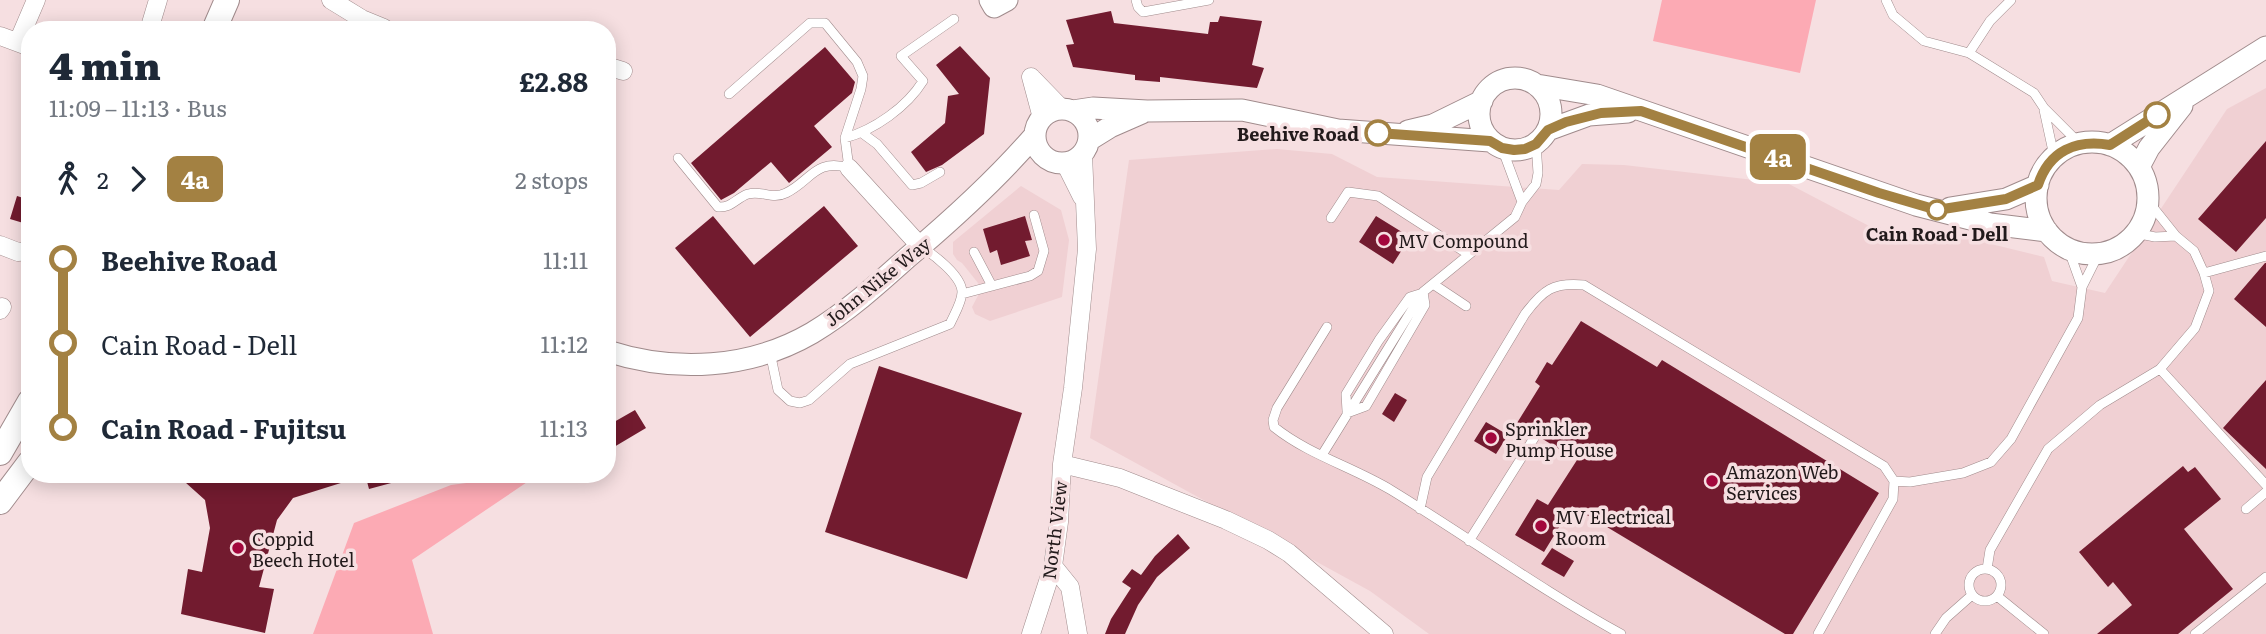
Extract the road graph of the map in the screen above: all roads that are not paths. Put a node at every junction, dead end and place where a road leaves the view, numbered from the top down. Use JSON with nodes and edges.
{"nodes":[{"id":1,"x":36,"y":0,"type":"edge"},
{"id":2,"x":158,"y":0,"type":"edge"},
{"id":3,"x":228,"y":0,"type":"edge"},
{"id":4,"x":331,"y":0,"type":"edge"},
{"id":5,"x":1136,"y":0,"type":"edge"},
{"id":6,"x":1209,"y":0,"type":"edge"},
{"id":7,"x":1886,"y":0,"type":"edge"},
{"id":8,"x":2011,"y":0,"type":"edge"},
{"id":9,"x":954,"y":19,"type":"dead end"},
{"id":10,"x":30,"y":21,"type":"edge"},
{"id":11,"x":152,"y":21,"type":"edge"},
{"id":12,"x":218,"y":21,"type":"edge"},
{"id":13,"x":367,"y":21,"type":"edge"},
{"id":14,"x":0,"y":36,"type":"edge"},
{"id":15,"x":21,"y":44,"type":"edge"},
{"id":16,"x":2266,"y":47,"type":"edge"},
{"id":17,"x":1969,"y":53,"type":"junction"},
{"id":18,"x":1536,"y":85,"type":"junction"},
{"id":19,"x":729,"y":94,"type":"dead end"},
{"id":20,"x":2192,"y":94,"type":"junction"},
{"id":21,"x":1482,"y":101,"type":"junction"},
{"id":22,"x":2044,"y":108,"type":"junction"},
{"id":23,"x":1068,"y":110,"type":"junction"},
{"id":24,"x":1147,"y":111,"type":"junction"},
{"id":25,"x":1641,"y":111,"type":"junction"},
{"id":26,"x":1038,"y":127,"type":"junction"},
{"id":27,"x":862,"y":134,"type":"junction"},
{"id":28,"x":1396,"y":134,"type":"junction"},
{"id":29,"x":1542,"y":137,"type":"junction"},
{"id":30,"x":845,"y":138,"type":"junction"},
{"id":31,"x":2079,"y":143,"type":"junction"},
{"id":32,"x":1496,"y":144,"type":"junction"},
{"id":33,"x":2110,"y":145,"type":"junction"},
{"id":34,"x":1071,"y":154,"type":"junction"},
{"id":35,"x":2054,"y":156,"type":"junction"},
{"id":36,"x":678,"y":159,"type":"dead end"},
{"id":37,"x":2139,"y":167,"type":"junction"},
{"id":38,"x":849,"y":168,"type":"junction"},
{"id":39,"x":1005,"y":170,"type":"junction"},
{"id":40,"x":940,"y":172,"type":"dead end"},
{"id":41,"x":2038,"y":185,"type":"junction"},
{"id":42,"x":2148,"y":201,"type":"junction"},
{"id":43,"x":1522,"y":202,"type":"junction"},
{"id":44,"x":1937,"y":210,"type":"junction"},
{"id":45,"x":1034,"y":215,"type":"dead end"},
{"id":46,"x":1331,"y":218,"type":"dead end"},
{"id":47,"x":2047,"y":231,"type":"junction"},
{"id":48,"x":2135,"y":233,"type":"junction"},
{"id":49,"x":2176,"y":236,"type":"junction"},
{"id":50,"x":0,"y":245,"type":"edge"},
{"id":51,"x":921,"y":247,"type":"junction"},
{"id":52,"x":2068,"y":248,"type":"junction"},
{"id":53,"x":21,"y":250,"type":"edge"},
{"id":54,"x":974,"y":252,"type":"dead end"},
{"id":55,"x":2099,"y":253,"type":"junction"},
{"id":56,"x":1468,"y":254,"type":"junction"},
{"id":57,"x":2266,"y":256,"type":"edge"},
{"id":58,"x":2204,"y":273,"type":"junction"},
{"id":59,"x":1433,"y":284,"type":"junction"},
{"id":60,"x":992,"y":286,"type":"junction"},
{"id":61,"x":2082,"y":287,"type":"junction"},
{"id":62,"x":1423,"y":292,"type":"junction"},
{"id":63,"x":962,"y":294,"type":"junction"},
{"id":64,"x":1466,"y":306,"type":"dead end"},
{"id":65,"x":1327,"y":327,"type":"dead end"},
{"id":66,"x":770,"y":352,"type":"junction"},
{"id":67,"x":616,"y":354,"type":"edge"},
{"id":68,"x":2160,"y":369,"type":"junction"},
{"id":69,"x":1347,"y":413,"type":"junction"},
{"id":70,"x":21,"y":417,"type":"edge"},
{"id":71,"x":1534,"y":438,"type":"dead end"},
{"id":72,"x":21,"y":444,"type":"edge"},
{"id":73,"x":0,"y":453,"type":"edge"},
{"id":74,"x":1322,"y":455,"type":"junction"},
{"id":75,"x":1062,"y":464,"type":"junction"},
{"id":76,"x":0,"y":472,"type":"edge"},
{"id":77,"x":21,"y":474,"type":"edge"},
{"id":78,"x":1894,"y":481,"type":"junction"},
{"id":79,"x":2266,"y":485,"type":"edge"},
{"id":80,"x":2266,"y":492,"type":"edge"},
{"id":81,"x":0,"y":502,"type":"edge"},
{"id":82,"x":1420,"y":509,"type":"junction"},
{"id":83,"x":2246,"y":509,"type":"dead end"},
{"id":84,"x":1469,"y":541,"type":"junction"},
{"id":85,"x":1053,"y":566,"type":"junction"},
{"id":86,"x":1987,"y":569,"type":"junction"},
{"id":87,"x":2266,"y":577,"type":"edge"},
{"id":88,"x":1972,"y":595,"type":"junction"},
{"id":89,"x":1997,"y":596,"type":"junction"},
{"id":90,"x":1031,"y":634,"type":"edge"},
{"id":91,"x":1078,"y":634,"type":"edge"},
{"id":92,"x":1384,"y":634,"type":"edge"},
{"id":93,"x":1621,"y":634,"type":"edge"},
{"id":94,"x":1818,"y":634,"type":"edge"},
{"id":95,"x":1935,"y":634,"type":"edge"},
{"id":96,"x":2044,"y":634,"type":"edge"},
{"id":97,"x":2195,"y":634,"type":"edge"}],
"edges":[{"from":1,"to":10,"type":"street"},
{"from":2,"to":11,"type":"street"},
{"from":3,"to":12,"type":"main road"},
{"from":4,"to":13,"type":"street"},
{"from":5,"to":6,"type":"lane"},
{"from":7,"to":17,"type":"lane"},
{"from":8,"to":17,"type":"lane"},
{"from":9,"to":27,"type":"lane"},
{"from":14,"to":15,"type":"street"},
{"from":16,"to":20,"type":"street"},
{"from":17,"to":22,"type":"lane"},
{"from":18,"to":21,"type":"street"},
{"from":18,"to":25,"type":"street"},
{"from":18,"to":29,"type":"street"},
{"from":19,"to":30,"type":"lane"},
{"from":20,"to":33,"type":"street"},
{"from":20,"to":37,"type":"street"},
{"from":21,"to":28,"type":"street"},
{"from":21,"to":32,"type":"street"},
{"from":22,"to":31,"type":"lane"},
{"from":22,"to":35,"type":"lane"},
{"from":23,"to":24,"type":"street"},
{"from":23,"to":26,"type":"street"},
{"from":23,"to":26,"type":"street"},
{"from":23,"to":34,"type":"street"},
{"from":24,"to":28,"type":"street"},
{"from":24,"to":34,"type":"street","name":"John Nike Way"},
{"from":25,"to":29,"type":"street"},
{"from":25,"to":44,"type":"street"},
{"from":26,"to":34,"type":"street"},
{"from":26,"to":39,"type":"street","name":"John Nike Way"},
{"from":27,"to":30,"type":"lane"},
{"from":27,"to":40,"type":"lane"},
{"from":28,"to":32,"type":"street"},
{"from":29,"to":32,"type":"street"},
{"from":29,"to":43,"type":"lane"},
{"from":30,"to":38,"type":"lane"},
{"from":31,"to":33,"type":"street"},
{"from":31,"to":35,"type":"street"},
{"from":32,"to":43,"type":"lane"},
{"from":33,"to":37,"type":"street"},
{"from":34,"to":39,"type":"street","name":"John Nike Way"},
{"from":34,"to":75,"type":"street"},
{"from":35,"to":41,"type":"street"},
{"from":36,"to":38,"type":"lane"},
{"from":37,"to":42,"type":"street"},
{"from":38,"to":51,"type":"street"},
{"from":39,"to":51,"type":"street","name":"John Nike Way"},
{"from":41,"to":44,"type":"street"},
{"from":41,"to":47,"type":"street"},
{"from":42,"to":48,"type":"street"},
{"from":42,"to":49,"type":"lane"},
{"from":43,"to":56,"type":"lane"},
{"from":44,"to":47,"type":"street"},
{"from":45,"to":60,"type":"lane"},
{"from":46,"to":56,"type":"lane"},
{"from":47,"to":52,"type":"street"},
{"from":48,"to":49,"type":"lane"},
{"from":48,"to":55,"type":"street"},
{"from":49,"to":58,"type":"lane"},
{"from":50,"to":53,"type":"street"},
{"from":51,"to":63,"type":"lane"},
{"from":51,"to":66,"type":"street","name":"John Nike Way"},
{"from":52,"to":55,"type":"street"},
{"from":52,"to":61,"type":"lane"},
{"from":54,"to":60,"type":"lane"},
{"from":55,"to":61,"type":"lane"},
{"from":56,"to":59,"type":"lane"},
{"from":57,"to":58,"type":"lane"},
{"from":58,"to":68,"type":"lane"},
{"from":59,"to":62,"type":"lane"},
{"from":59,"to":64,"type":"lane"},
{"from":60,"to":63,"type":"lane"},
{"from":61,"to":78,"type":"lane"},
{"from":62,"to":69,"type":"lane"},
{"from":62,"to":69,"type":"lane"},
{"from":63,"to":66,"type":"lane"},
{"from":65,"to":74,"type":"lane"},
{"from":66,"to":67,"type":"street","name":"John Nike Way"},
{"from":68,"to":79,"type":"lane"},
{"from":68,"to":86,"type":"lane"},
{"from":69,"to":74,"type":"lane"},
{"from":70,"to":73,"type":"main road"},
{"from":71,"to":84,"type":"lane"},
{"from":72,"to":76,"type":"main road"},
{"from":74,"to":82,"type":"lane"},
{"from":75,"to":85,"type":"street","name":"North View"},
{"from":75,"to":92,"type":"street"},
{"from":77,"to":81,"type":"main road"},
{"from":78,"to":82,"type":"lane"},
{"from":78,"to":94,"type":"lane"},
{"from":80,"to":83,"type":"lane"},
{"from":82,"to":84,"type":"lane"},
{"from":84,"to":93,"type":"lane"},
{"from":85,"to":90,"type":"street","name":"North View"},
{"from":85,"to":91,"type":"street"},
{"from":86,"to":88,"type":"lane"},
{"from":86,"to":89,"type":"lane"},
{"from":87,"to":97,"type":"lane"},
{"from":88,"to":89,"type":"lane"},
{"from":88,"to":95,"type":"lane"},
{"from":89,"to":96,"type":"lane"}]}
